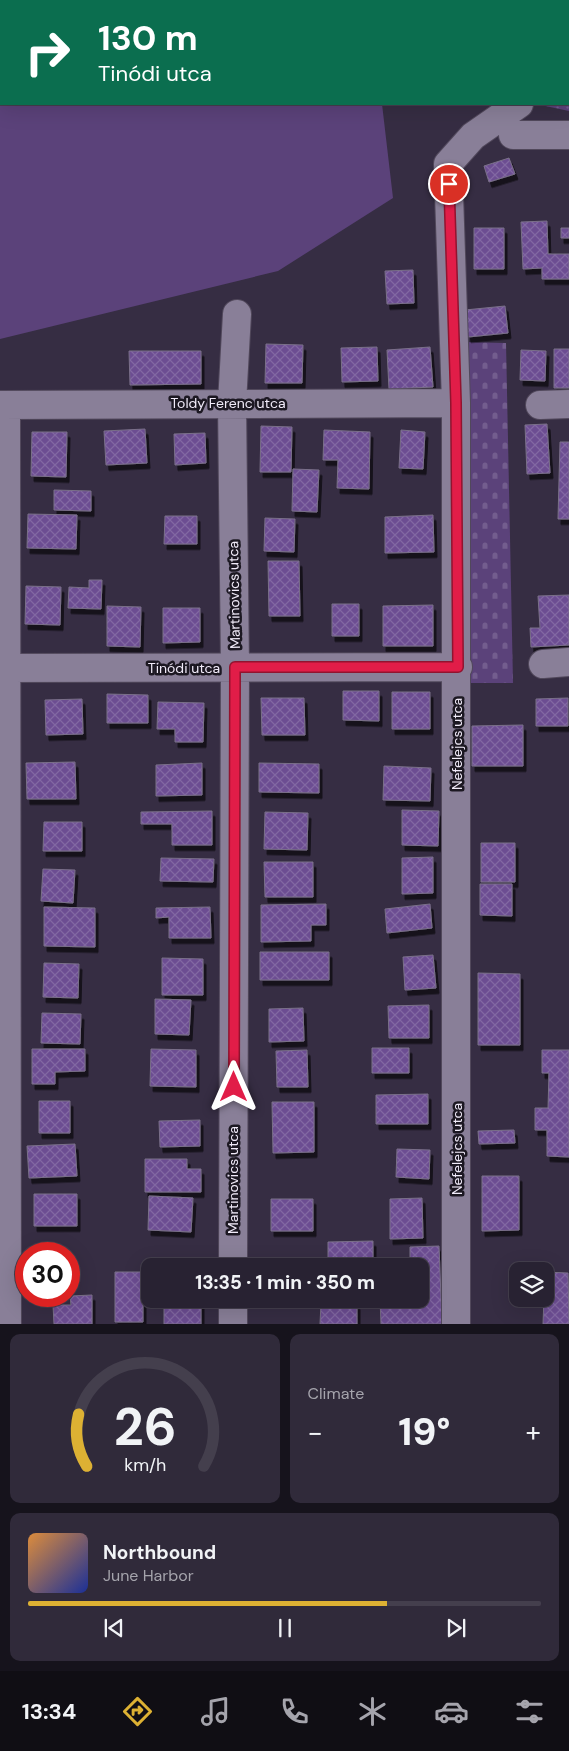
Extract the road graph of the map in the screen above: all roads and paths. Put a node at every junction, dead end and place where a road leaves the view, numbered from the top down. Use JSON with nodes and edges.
{"nodes":[{"id":1,"x":518,"y":105,"type":"edge"},
{"id":2,"x":569,"y":134,"type":"edge"},
{"id":3,"x":513,"y":136,"type":"dead end"},
{"id":4,"x":237,"y":314,"type":"dead end"},
{"id":5,"x":232,"y":403,"type":"junction"},
{"id":6,"x":456,"y":403,"type":"junction"},
{"id":7,"x":569,"y":404,"type":"edge"},
{"id":8,"x":3,"y":405,"type":"edge"},
{"id":9,"x":540,"y":405,"type":"dead end"},
{"id":10,"x":235,"y":667,"type":"junction"},
{"id":11,"x":458,"y":667,"type":"junction"},
{"id":12,"x":3,"y":668,"type":"edge"},
{"id":13,"x":233,"y":1258,"type":"edge"},
{"id":14,"x":233,"y":1308,"type":"edge"},
{"id":15,"x":7,"y":1324,"type":"edge"},
{"id":16,"x":233,"y":1324,"type":"edge"},
{"id":17,"x":456,"y":1324,"type":"edge"}],
"edges":[{"from":1,"to":6,"type":"street","name":"Nefelejcs utca"},
{"from":2,"to":3,"type":"street"},
{"from":4,"to":5,"type":"street","name":"Martinovics utca"},
{"from":5,"to":6,"type":"street","name":"Toldy Ferenc utca"},
{"from":5,"to":8,"type":"street","name":"Toldy Ferenc utca"},
{"from":5,"to":10,"type":"street","name":"Martinovics utca"},
{"from":6,"to":11,"type":"street","name":"Nefelejcs utca"},
{"from":7,"to":9,"type":"street"},
{"from":8,"to":12,"type":"street"},
{"from":10,"to":11,"type":"street","name":"Tinódi utca"},
{"from":10,"to":12,"type":"street","name":"Tinódi utca"},
{"from":10,"to":13,"type":"street","name":"Martinovics utca"},
{"from":11,"to":17,"type":"street","name":"Nefelejcs utca"},
{"from":12,"to":15,"type":"street"},
{"from":14,"to":16,"type":"street"}]}
